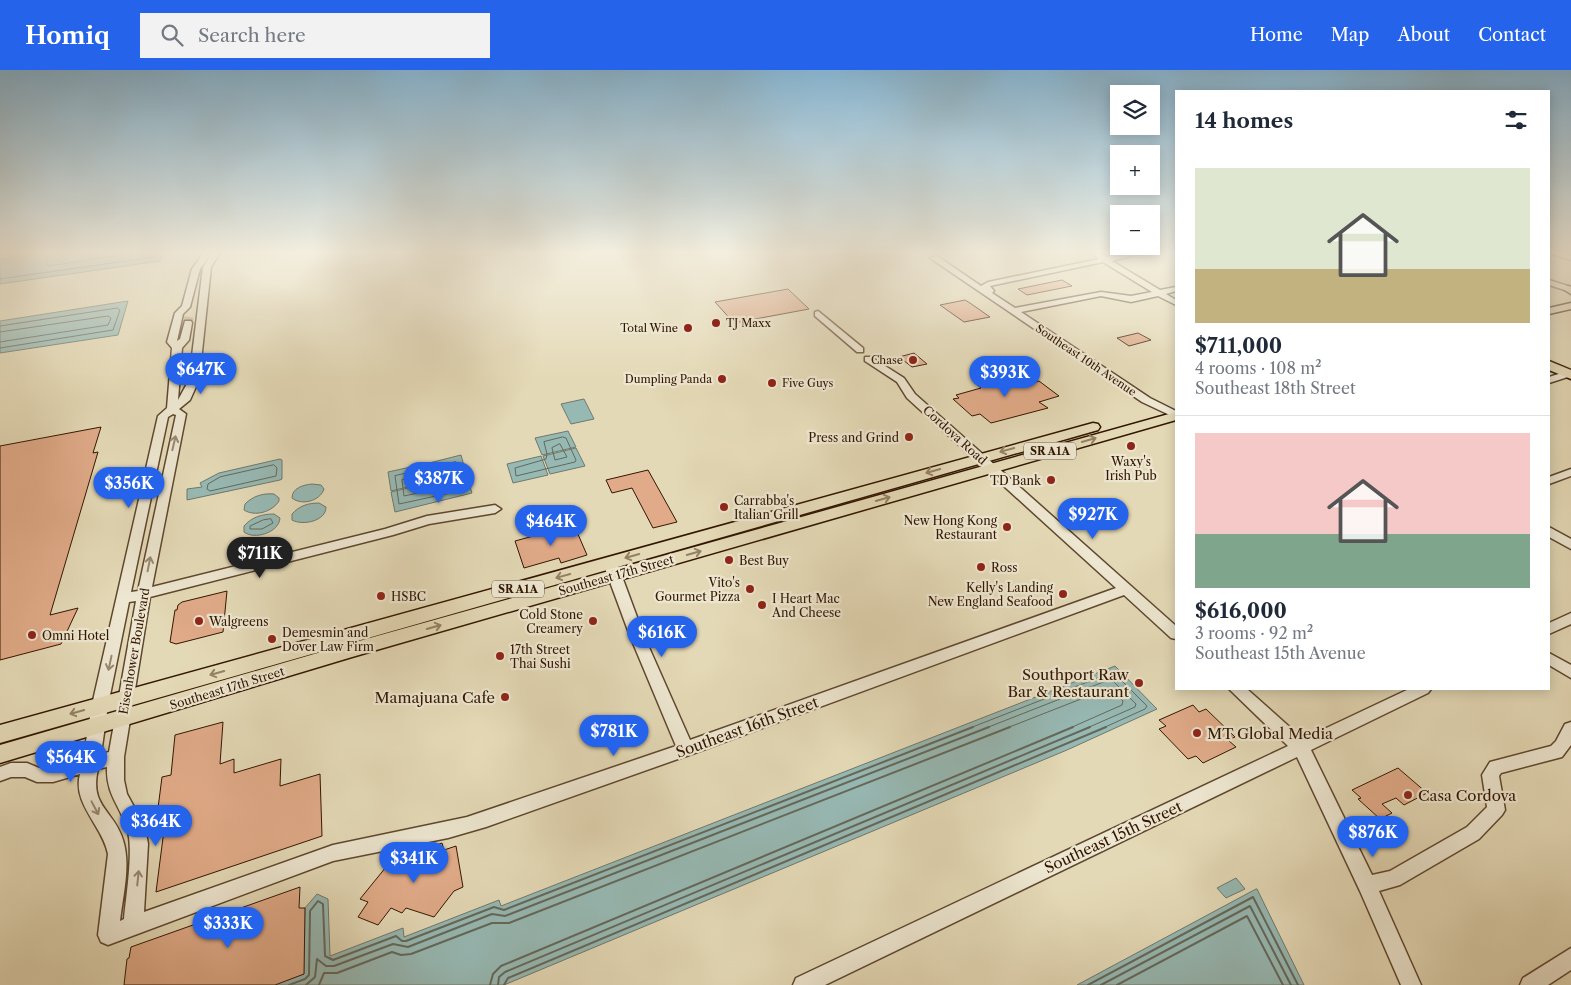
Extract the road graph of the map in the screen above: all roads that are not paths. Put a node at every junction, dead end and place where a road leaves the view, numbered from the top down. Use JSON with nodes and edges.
{"nodes":[{"id":1,"x":190,"y":294,"type":"edge"},
{"id":2,"x":204,"y":294,"type":"edge"},
{"id":3,"x":993,"y":294,"type":"edge"},
{"id":4,"x":994,"y":294,"type":"edge"},
{"id":5,"x":1157,"y":294,"type":"edge"},
{"id":6,"x":1161,"y":294,"type":"edge"},
{"id":7,"x":1569,"y":294,"type":"edge"},
{"id":8,"x":1175,"y":302,"type":"edge"},
{"id":9,"x":1550,"y":304,"type":"edge"},
{"id":10,"x":1550,"y":305,"type":"edge"},
{"id":11,"x":1571,"y":306,"type":"edge"},
{"id":12,"x":186,"y":307,"type":"junction"},
{"id":13,"x":1018,"y":311,"type":"junction"},
{"id":14,"x":818,"y":314,"type":"dead end"},
{"id":15,"x":177,"y":347,"type":"junction"},
{"id":16,"x":1550,"y":358,"type":"edge"},
{"id":17,"x":196,"y":363,"type":"junction"},
{"id":18,"x":1550,"y":365,"type":"edge"},
{"id":19,"x":1570,"y":371,"type":"edge"},
{"id":20,"x":1550,"y":380,"type":"edge"},
{"id":21,"x":175,"y":393,"type":"junction"},
{"id":22,"x":172,"y":409,"type":"junction"},
{"id":23,"x":1173,"y":411,"type":"edge"},
{"id":24,"x":986,"y":463,"type":"junction"},
{"id":25,"x":1571,"y":472,"type":"edge"},
{"id":26,"x":1550,"y":481,"type":"edge"},
{"id":27,"x":842,"y":504,"type":"junction"},
{"id":28,"x":496,"y":509,"type":"dead end"},
{"id":29,"x":1550,"y":532,"type":"edge"},
{"id":30,"x":1571,"y":545,"type":"edge"},
{"id":31,"x":612,"y":569,"type":"junction"},
{"id":32,"x":1126,"y":589,"type":"junction"},
{"id":33,"x":144,"y":594,"type":"junction"},
{"id":34,"x":124,"y":598,"type":"junction"},
{"id":35,"x":1571,"y":618,"type":"edge"},
{"id":36,"x":385,"y":626,"type":"junction"},
{"id":37,"x":1550,"y":628,"type":"edge"},
{"id":38,"x":1174,"y":629,"type":"edge"},
{"id":39,"x":1550,"y":659,"type":"edge"},
{"id":40,"x":320,"y":660,"type":"junction"},
{"id":41,"x":1571,"y":672,"type":"edge"},
{"id":42,"x":1238,"y":690,"type":"edge"},
{"id":43,"x":1421,"y":690,"type":"edge"},
{"id":44,"x":125,"y":698,"type":"junction"},
{"id":45,"x":100,"y":705,"type":"junction"},
{"id":46,"x":122,"y":720,"type":"junction"},
{"id":47,"x":97,"y":727,"type":"junction"},
{"id":48,"x":1571,"y":729,"type":"edge"},
{"id":49,"x":0,"y":734,"type":"edge"},
{"id":50,"x":1301,"y":747,"type":"junction"},
{"id":51,"x":686,"y":749,"type":"junction"},
{"id":52,"x":0,"y":754,"type":"edge"},
{"id":53,"x":116,"y":757,"type":"junction"},
{"id":54,"x":91,"y":764,"type":"junction"},
{"id":55,"x":0,"y":774,"type":"edge"},
{"id":56,"x":1367,"y":885,"type":"junction"},
{"id":57,"x":133,"y":926,"type":"junction"},
{"id":58,"x":108,"y":935,"type":"joint"},
{"id":59,"x":1571,"y":958,"type":"edge"},
{"id":60,"x":1541,"y":982,"type":"edge"},
{"id":61,"x":803,"y":985,"type":"edge"},
{"id":62,"x":1411,"y":985,"type":"edge"}],
"edges":[{"from":1,"to":12,"type":"street","name":"Eisenhower Boulevard"},
{"from":2,"to":17,"type":"street"},
{"from":3,"to":13,"type":"street","name":"Southeast 10th Avenue"},
{"from":4,"to":13,"type":"street","name":"Southeast 10th Avenue"},
{"from":5,"to":13,"type":"street"},
{"from":6,"to":8,"type":"street"},
{"from":7,"to":9,"type":"main road"},
{"from":10,"to":11,"type":"main road"},
{"from":12,"to":15,"type":"street","name":"Eisenhower Boulevard"},
{"from":12,"to":15,"type":"street","name":"Eisenhower Boulevard"},
{"from":13,"to":23,"type":"street","name":"Southeast 10th Avenue"},
{"from":14,"to":24,"type":"street","name":"Cordova Road"},
{"from":15,"to":21,"type":"street","name":"Eisenhower Boulevard"},
{"from":16,"to":19,"type":"main road"},
{"from":17,"to":21,"type":"street"},
{"from":17,"to":22,"type":"street"},
{"from":18,"to":19,"type":"main road"},
{"from":19,"to":20,"type":"street"},
{"from":21,"to":22,"type":"street","name":"Eisenhower Boulevard"},
{"from":33,"to":22,"type":"street","name":"Eisenhower Boulevard","one_way":true},
{"from":22,"to":34,"type":"street","name":"Eisenhower Boulevard"},
{"from":23,"to":24,"type":"main road","name":"Southeast 17th Street","number":"SR A1A"},
{"from":27,"to":24,"type":"main road","name":"Southeast 17th Street","number":"SR A1A","one_way":true},
{"from":24,"to":27,"type":"main road","name":"Southeast 17th Street","number":"SR A1A","one_way":true},
{"from":24,"to":32,"type":"street","name":"Cordova Road"},
{"from":25,"to":26,"type":"street"},
{"from":27,"to":31,"type":"main road","name":"Southeast 17th Street","number":"SR A1A","one_way":true},
{"from":31,"to":27,"type":"main road","name":"Southeast 17th Street","number":"SR A1A","one_way":true},
{"from":28,"to":33,"type":"street"},
{"from":29,"to":30,"type":"street"},
{"from":31,"to":36,"type":"main road","name":"Southeast 17th Street","number":"SR A1A","one_way":true},
{"from":40,"to":31,"type":"main road","name":"Southeast 17th Street","number":"SR A1A","one_way":true},
{"from":31,"to":51,"type":"street"},
{"from":32,"to":38,"type":"street","name":"Cordova Road"},
{"from":32,"to":51,"type":"street","name":"Southeast 16th Street"},
{"from":33,"to":34,"type":"street"},
{"from":33,"to":44,"type":"street","name":"Eisenhower Boulevard"},
{"from":34,"to":45,"type":"street","name":"Eisenhower Boulevard","one_way":true},
{"from":35,"to":37,"type":"street"},
{"from":36,"to":40,"type":"main road"},
{"from":36,"to":44,"type":"main road","name":"Southeast 17th Street","number":"SR A1A","one_way":true},
{"from":39,"to":41,"type":"street"},
{"from":40,"to":46,"type":"main road","name":"Southeast 17th Street","number":"SR A1A"},
{"from":42,"to":50,"type":"street"},
{"from":43,"to":50,"type":"street","name":"Southeast 15th Street"},
{"from":44,"to":45,"type":"main road","name":"Southeast 17th Street","number":"SR A1A"},
{"from":44,"to":46,"type":"street","name":"Eisenhower Boulevard"},
{"from":45,"to":47,"type":"street","name":"Eisenhower Boulevard"},
{"from":45,"to":49,"type":"main road","name":"Southeast 17th Street","number":"SR A1A","one_way":true},
{"from":46,"to":47,"type":"main road","name":"Southeast 17th Street","number":"SR A1A"},
{"from":46,"to":53,"type":"street","name":"Eisenhower Boulevard"},
{"from":47,"to":52,"type":"main road","name":"Southeast 17th Street","number":"SR A1A"},
{"from":47,"to":54,"type":"street","name":"Eisenhower Boulevard"},
{"from":48,"to":56,"type":"street"},
{"from":50,"to":56,"type":"street"},
{"from":50,"to":61,"type":"street","name":"Southeast 15th Street"},
{"from":51,"to":57,"type":"street","name":"Southeast 16th Street"},
{"from":53,"to":54,"type":"street"},
{"from":57,"to":53,"type":"street","name":"Eisenhower Boulevard","one_way":true},
{"from":54,"to":55,"type":"street"},
{"from":54,"to":58,"type":"street","name":"Eisenhower Boulevard","one_way":true},
{"from":56,"to":62,"type":"street"},
{"from":57,"to":58,"type":"street","name":"Southeast 16th Street"},
{"from":59,"to":60,"type":"street"}]}
